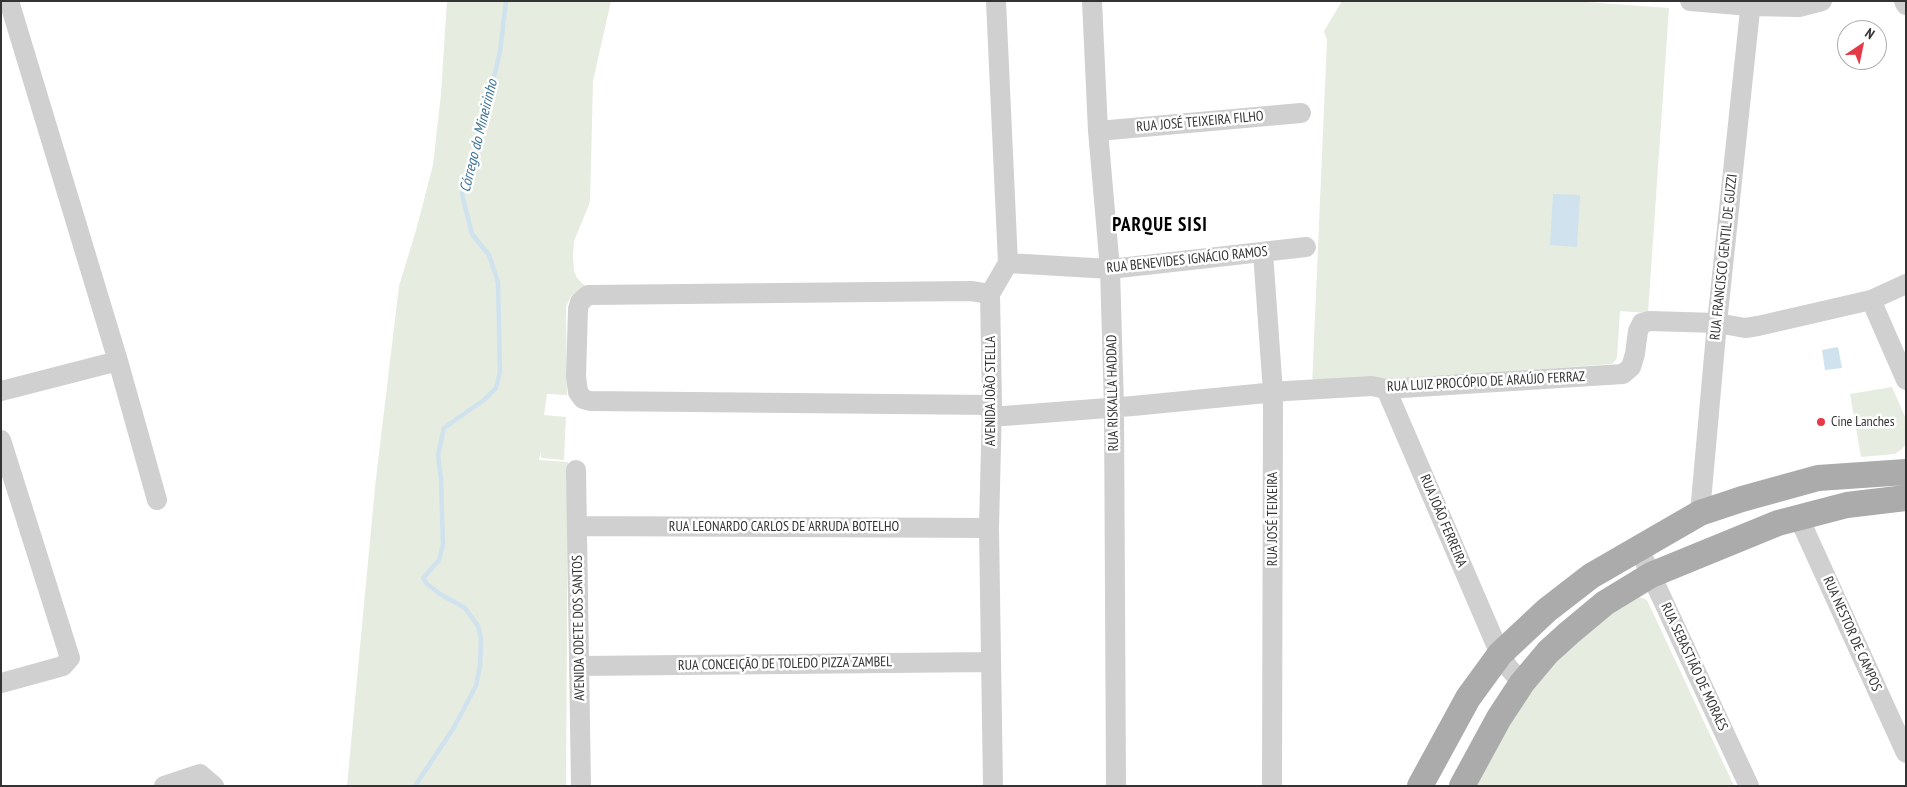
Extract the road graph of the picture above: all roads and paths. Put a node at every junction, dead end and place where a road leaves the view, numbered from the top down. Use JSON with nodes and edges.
{"nodes":[{"id":1,"x":9,"y":1,"type":"edge"},
{"id":2,"x":996,"y":1,"type":"edge"},
{"id":3,"x":1092,"y":1,"type":"edge"},
{"id":4,"x":1690,"y":1,"type":"edge"},
{"id":5,"x":1822,"y":1,"type":"edge"},
{"id":6,"x":1904,"y":1,"type":"edge"},
{"id":7,"x":1750,"y":4,"type":"edge"},
{"id":8,"x":1906,"y":5,"type":"edge"},
{"id":9,"x":1301,"y":112,"type":"dead end"},
{"id":10,"x":1098,"y":131,"type":"junction"},
{"id":11,"x":1306,"y":247,"type":"dead end"},
{"id":12,"x":1263,"y":252,"type":"junction"},
{"id":13,"x":1008,"y":263,"type":"junction"},
{"id":14,"x":1110,"y":269,"type":"junction"},
{"id":15,"x":1906,"y":284,"type":"edge"},
{"id":16,"x":990,"y":294,"type":"junction"},
{"id":17,"x":1870,"y":300,"type":"junction"},
{"id":18,"x":1717,"y":324,"type":"junction"},
{"id":19,"x":118,"y":361,"type":"junction"},
{"id":20,"x":1906,"y":380,"type":"edge"},
{"id":21,"x":1386,"y":389,"type":"junction"},
{"id":22,"x":1,"y":391,"type":"edge"},
{"id":23,"x":1273,"y":392,"type":"junction"},
{"id":24,"x":1114,"y":407,"type":"junction"},
{"id":25,"x":991,"y":410,"type":"junction"},
{"id":26,"x":1,"y":440,"type":"edge"},
{"id":27,"x":576,"y":470,"type":"dead end"},
{"id":28,"x":1906,"y":472,"type":"edge"},
{"id":29,"x":1906,"y":498,"type":"edge"},
{"id":30,"x":157,"y":500,"type":"dead end"},
{"id":31,"x":1700,"y":513,"type":"junction"},
{"id":32,"x":1796,"y":517,"type":"junction"},
{"id":33,"x":578,"y":526,"type":"junction"},
{"id":34,"x":989,"y":528,"type":"junction"},
{"id":35,"x":1639,"y":549,"type":"junction"},
{"id":36,"x":1651,"y":575,"type":"junction"},
{"id":37,"x":1500,"y":654,"type":"junction"},
{"id":38,"x":991,"y":662,"type":"junction"},
{"id":39,"x":580,"y":666,"type":"junction"},
{"id":40,"x":1,"y":683,"type":"edge"},
{"id":41,"x":1522,"y":683,"type":"junction"},
{"id":42,"x":1906,"y":753,"type":"edge"},
{"id":43,"x":164,"y":786,"type":"edge"},
{"id":44,"x":214,"y":786,"type":"edge"},
{"id":45,"x":581,"y":786,"type":"edge"},
{"id":46,"x":993,"y":786,"type":"edge"},
{"id":47,"x":1116,"y":786,"type":"edge"},
{"id":48,"x":1272,"y":786,"type":"edge"},
{"id":49,"x":1420,"y":786,"type":"edge"},
{"id":50,"x":1462,"y":786,"type":"edge"},
{"id":51,"x":1749,"y":786,"type":"edge"}],
"edges":[{"from":1,"to":19,"type":"street"},
{"from":2,"to":13,"type":"street"},
{"from":3,"to":10,"type":"street","name":"RUA RISKALLA HADDAD"},
{"from":4,"to":7,"type":"street"},
{"from":5,"to":7,"type":"street"},
{"from":6,"to":8,"type":"street"},
{"from":7,"to":18,"type":"street","name":"RUA FRANCISCO GENTIL DE GUZZI"},
{"from":9,"to":10,"type":"street","name":"RUA JOSÉ TEIXEIRA FILHO"},
{"from":10,"to":14,"type":"street","name":"RUA RISKALLA HADDAD"},
{"from":11,"to":12,"type":"street","name":"RUA BENEVIDES IGNÁCIO RAMOS"},
{"from":12,"to":14,"type":"street","name":"RUA BENEVIDES IGNÁCIO RAMOS"},
{"from":12,"to":23,"type":"street","name":"RUA JOSÉ TEIXEIRA"},
{"from":13,"to":14,"type":"street","name":"RUA BENEVIDES IGNÁCIO RAMOS"},
{"from":13,"to":16,"type":"street"},
{"from":14,"to":24,"type":"street","name":"RUA RISKALLA HADDAD"},
{"from":15,"to":17,"type":"street","name":"RUA LUIZ PROCÓPIO DE ARAÚJO FERRAZ"},
{"from":16,"to":25,"type":"street","name":"AVENIDA JOÃO STELLA"},
{"from":16,"to":25,"type":"street","name":"RUA LUIZ PROCÓPIO DE ARAÚJO FERRAZ"},
{"from":17,"to":18,"type":"street","name":"RUA LUIZ PROCÓPIO DE ARAÚJO FERRAZ"},
{"from":17,"to":20,"type":"street"},
{"from":18,"to":21,"type":"street","name":"RUA LUIZ PROCÓPIO DE ARAÚJO FERRAZ"},
{"from":18,"to":31,"type":"street","name":"RUA FRANCISCO GENTIL DE GUZZI"},
{"from":19,"to":22,"type":"street"},
{"from":19,"to":30,"type":"street"},
{"from":21,"to":23,"type":"street","name":"RUA LUIZ PROCÓPIO DE ARAÚJO FERRAZ"},
{"from":21,"to":37,"type":"street","name":"RUA JOÃO FERREIRA"},
{"from":23,"to":24,"type":"street","name":"RUA LUIZ PROCÓPIO DE ARAÚJO FERRAZ"},
{"from":23,"to":48,"type":"street","name":"RUA JOSÉ TEIXEIRA"},
{"from":24,"to":25,"type":"street","name":"RUA LUIZ PROCÓPIO DE ARAÚJO FERRAZ"},
{"from":24,"to":47,"type":"street","name":"RUA RISKALLA HADDAD"},
{"from":25,"to":34,"type":"street","name":"AVENIDA JOÃO STELLA"},
{"from":26,"to":40,"type":"street"},
{"from":27,"to":33,"type":"street","name":"AVENIDA ODETE DOS SANTOS"},
{"from":28,"to":31,"type":"main road"},
{"from":29,"to":32,"type":"main road"},
{"from":31,"to":35,"type":"main road"},
{"from":32,"to":36,"type":"main road"},
{"from":32,"to":42,"type":"street","name":"RUA NESTOR DE CAMPOS"},
{"from":33,"to":34,"type":"street","name":"RUA LEONARDO CARLOS DE ARRUDA BOTELHO"},
{"from":33,"to":39,"type":"street","name":"AVENIDA ODETE DOS SANTOS"},
{"from":34,"to":38,"type":"street","name":"AVENIDA JOÃO STELLA"},
{"from":35,"to":36,"type":"street","name":"RUA SEBASTIÃO DE MORAES"},
{"from":35,"to":37,"type":"main road"},
{"from":36,"to":41,"type":"main road"},
{"from":36,"to":51,"type":"street","name":"RUA SEBASTIÃO DE MORAES"},
{"from":37,"to":41,"type":"street","name":"RUA JOÃO FERREIRA"},
{"from":37,"to":49,"type":"main road"},
{"from":38,"to":39,"type":"street","name":"RUA CONCEIÇÃO DE TOLEDO PIZZA ZAMBEL"},
{"from":38,"to":46,"type":"street","name":"AVENIDA JOÃO STELLA"},
{"from":39,"to":45,"type":"street","name":"AVENIDA ODETE DOS SANTOS"},
{"from":41,"to":50,"type":"main road"},
{"from":43,"to":44,"type":"street"}]}
